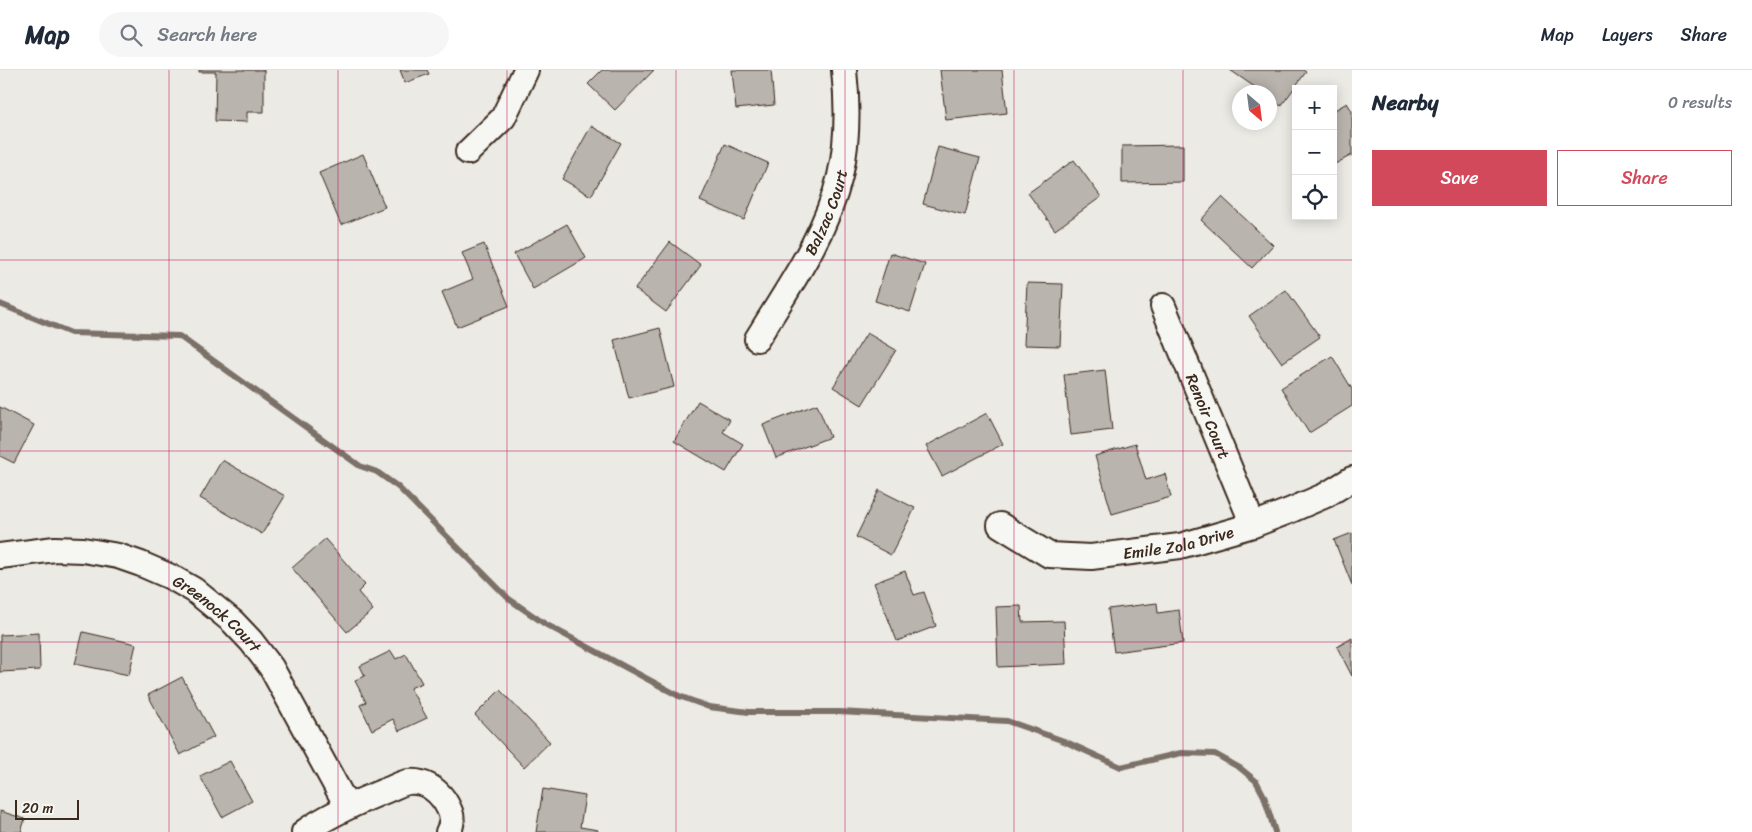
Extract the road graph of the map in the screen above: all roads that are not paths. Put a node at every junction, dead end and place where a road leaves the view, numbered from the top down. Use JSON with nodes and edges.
{"nodes":[{"id":1,"x":526,"y":70,"type":"edge"},
{"id":2,"x":844,"y":70,"type":"edge"},
{"id":3,"x":468,"y":152,"type":"dead end"},
{"id":4,"x":1163,"y":306,"type":"dead end"},
{"id":5,"x":757,"y":339,"type":"dead end"},
{"id":6,"x":1352,"y":479,"type":"edge"},
{"id":7,"x":1000,"y":525,"type":"dead end"},
{"id":8,"x":1253,"y":525,"type":"junction"},
{"id":9,"x":0,"y":556,"type":"edge"},
{"id":10,"x":347,"y":806,"type":"junction"},
{"id":11,"x":304,"y":832,"type":"edge"},
{"id":12,"x":448,"y":832,"type":"edge"}],
"edges":[{"from":1,"to":3,"type":"street"},
{"from":2,"to":5,"type":"street","name":"Balzac Court"},
{"from":4,"to":8,"type":"street","name":"Renoir Court"},
{"from":6,"to":8,"type":"street","name":"Emile Zola Drive"},
{"from":7,"to":8,"type":"street","name":"Emile Zola Drive"},
{"from":9,"to":10,"type":"street","name":"Greenock Court"},
{"from":10,"to":11,"type":"street"},
{"from":10,"to":12,"type":"street"}]}
